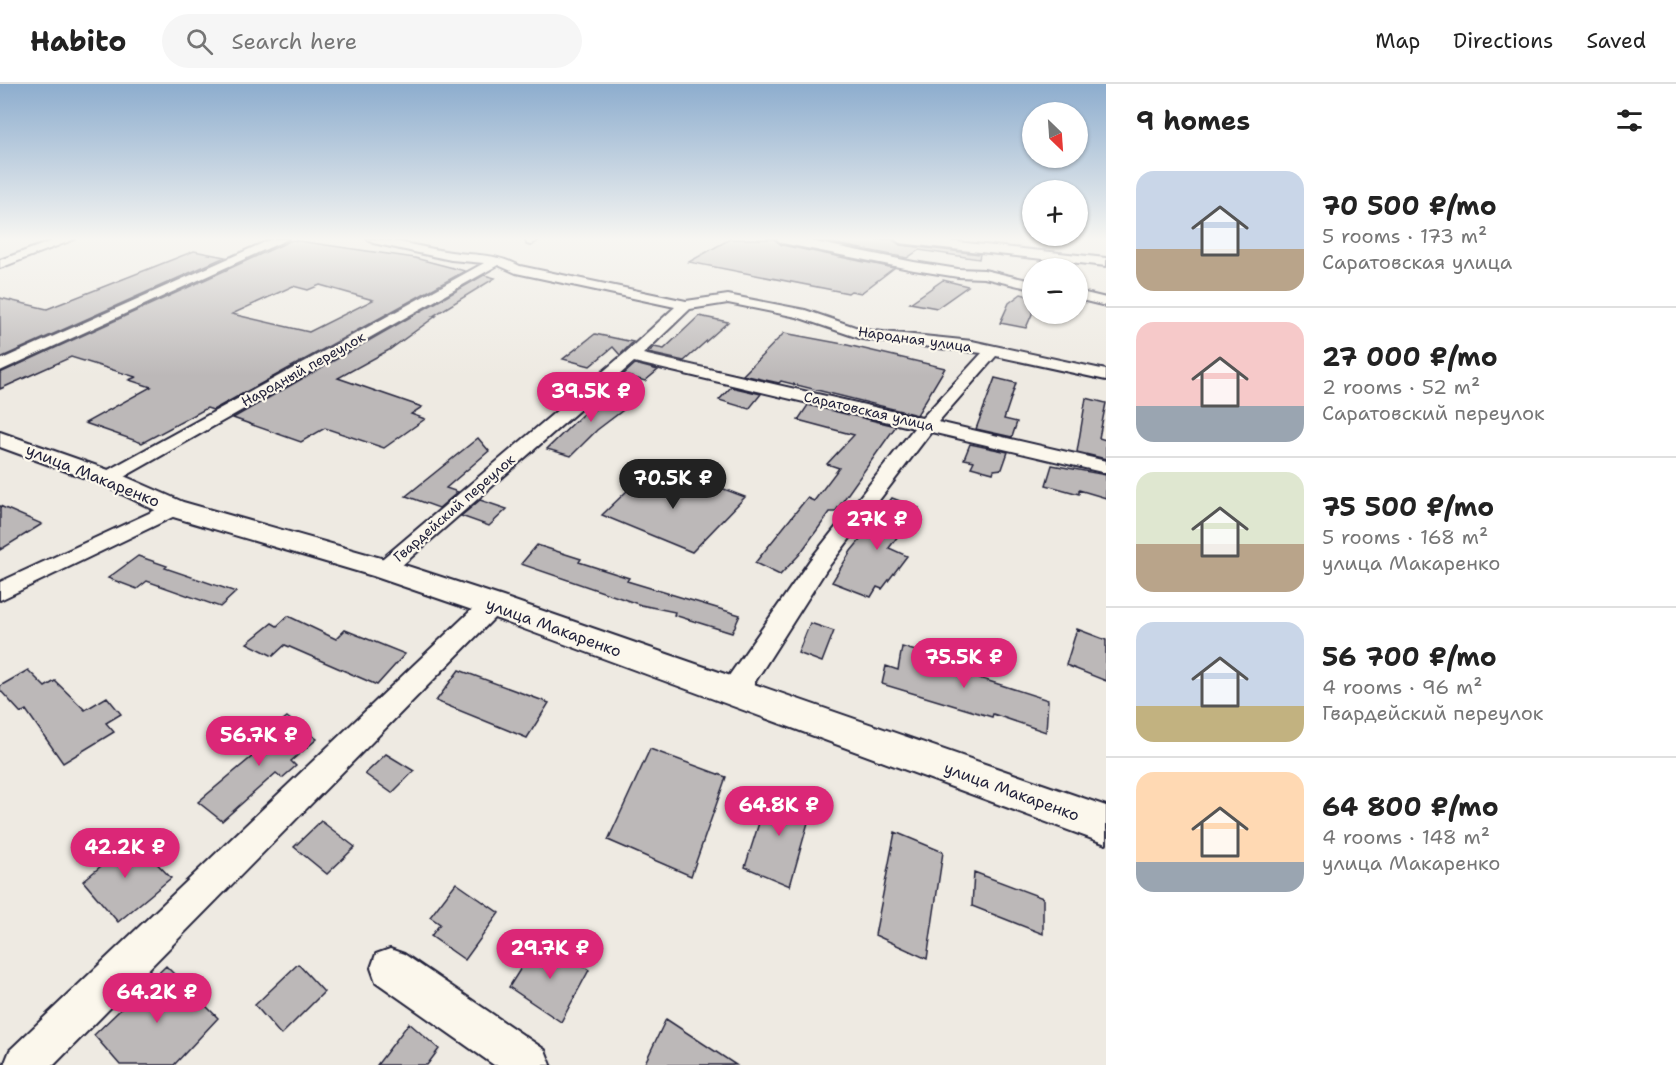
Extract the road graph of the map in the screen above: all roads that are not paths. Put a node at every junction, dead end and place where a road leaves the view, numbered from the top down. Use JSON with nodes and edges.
{"nodes":[{"id":1,"x":180,"y":285,"type":"edge"},
{"id":2,"x":454,"y":285,"type":"edge"},
{"id":3,"x":591,"y":285,"type":"edge"},
{"id":4,"x":1088,"y":298,"type":"edge"},
{"id":5,"x":1106,"y":302,"type":"edge"},
{"id":6,"x":686,"y":305,"type":"junction"},
{"id":7,"x":993,"y":350,"type":"junction"},
{"id":8,"x":631,"y":356,"type":"junction"},
{"id":9,"x":0,"y":366,"type":"edge"},
{"id":10,"x":1106,"y":375,"type":"edge"},
{"id":11,"x":926,"y":425,"type":"junction"},
{"id":12,"x":0,"y":439,"type":"edge"},
{"id":13,"x":1106,"y":467,"type":"edge"},
{"id":14,"x":108,"y":478,"type":"junction"},
{"id":15,"x":173,"y":508,"type":"junction"},
{"id":16,"x":384,"y":568,"type":"junction"},
{"id":17,"x":0,"y":592,"type":"edge"},
{"id":18,"x":492,"y":605,"type":"junction"},
{"id":19,"x":734,"y":692,"type":"junction"},
{"id":20,"x":1106,"y":825,"type":"edge"},
{"id":21,"x":390,"y":968,"type":"dead end"},
{"id":22,"x":25,"y":1065,"type":"edge"},
{"id":23,"x":530,"y":1065,"type":"edge"}],
"edges":[{"from":1,"to":9,"type":"street"},
{"from":2,"to":14,"type":"street","name":"Народный переулок"},
{"from":3,"to":6,"type":"street","name":"Народная улица"},
{"from":4,"to":5,"type":"street"},
{"from":6,"to":7,"type":"street","name":"Народная улица"},
{"from":6,"to":8,"type":"street","name":"Гвардейский переулок"},
{"from":7,"to":10,"type":"street","name":"Народная улица"},
{"from":7,"to":11,"type":"street"},
{"from":8,"to":11,"type":"street","name":"Саратовская улица"},
{"from":8,"to":16,"type":"street","name":"Гвардейский переулок"},
{"from":11,"to":13,"type":"street","name":"Саратовская улица"},
{"from":11,"to":19,"type":"street"},
{"from":12,"to":14,"type":"main road","name":"улица Макаренко"},
{"from":14,"to":15,"type":"main road","name":"улица Макаренко"},
{"from":15,"to":16,"type":"main road","name":"улица Макаренко"},
{"from":15,"to":17,"type":"street"},
{"from":16,"to":18,"type":"main road","name":"улица Макаренко"},
{"from":18,"to":19,"type":"main road","name":"улица Макаренко"},
{"from":18,"to":22,"type":"street"},
{"from":19,"to":20,"type":"main road","name":"улица Макаренко"},
{"from":21,"to":23,"type":"street"}]}
